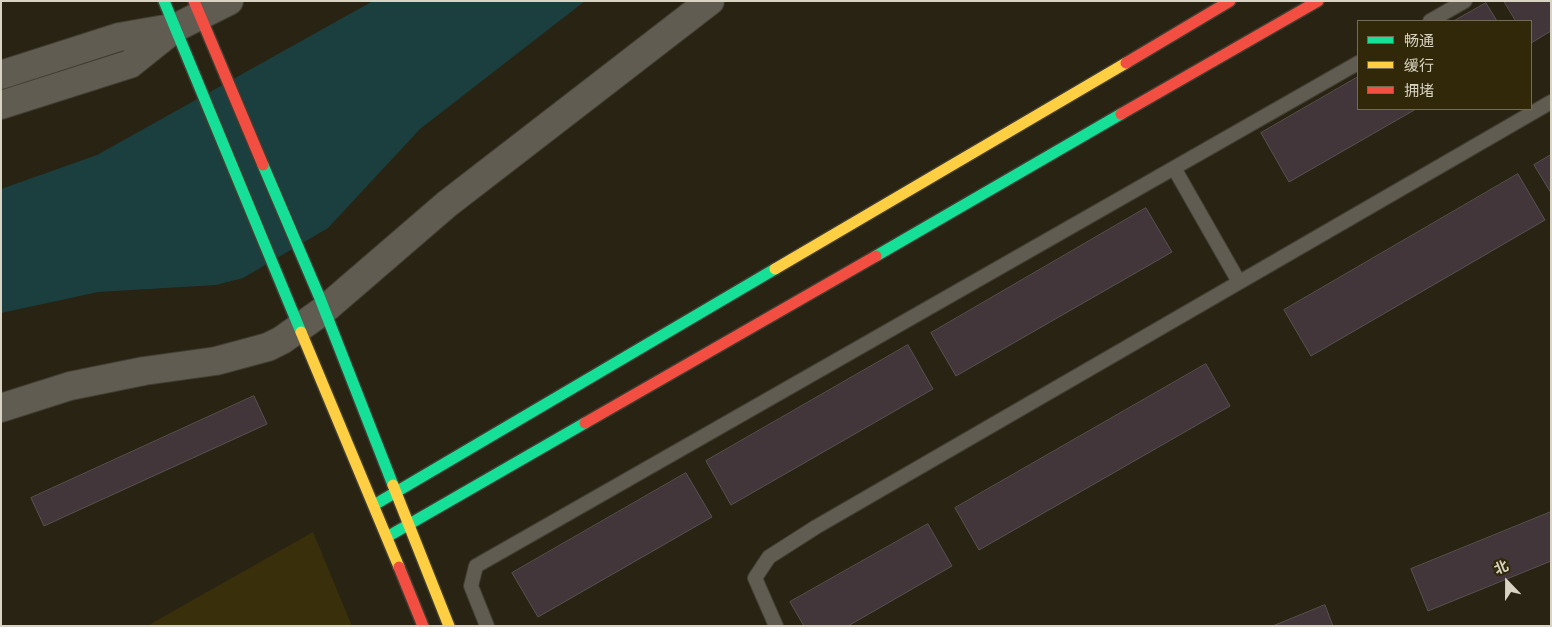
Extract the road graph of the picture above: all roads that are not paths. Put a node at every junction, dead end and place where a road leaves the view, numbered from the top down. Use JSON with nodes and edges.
{"nodes":[{"id":1,"x":164,"y":1,"type":"edge"},
{"id":2,"x":229,"y":1,"type":"edge"},
{"id":3,"x":710,"y":1,"type":"edge"},
{"id":4,"x":1230,"y":1,"type":"edge"},
{"id":5,"x":1318,"y":1,"type":"edge"},
{"id":6,"x":1465,"y":1,"type":"edge"},
{"id":7,"x":197,"y":9,"type":"edge"},
{"id":8,"x":1432,"y":20,"type":"edge"},
{"id":9,"x":175,"y":28,"type":"junction"},
{"id":10,"x":1357,"y":63,"type":"edge"},
{"id":11,"x":1,"y":75,"type":"edge"},
{"id":12,"x":1551,"y":102,"type":"edge"},
{"id":13,"x":1,"y":106,"type":"edge"},
{"id":14,"x":1174,"y":168,"type":"junction"},
{"id":15,"x":1239,"y":282,"type":"junction"},
{"id":16,"x":321,"y":303,"type":"junction"},
{"id":17,"x":297,"y":319,"type":"junction"},
{"id":18,"x":1,"y":408,"type":"edge"},
{"id":19,"x":395,"y":493,"type":"junction"},
{"id":20,"x":374,"y":505,"type":"junction"},
{"id":21,"x":408,"y":525,"type":"junction"},
{"id":22,"x":387,"y":537,"type":"junction"},
{"id":23,"x":423,"y":626,"type":"edge"},
{"id":24,"x":449,"y":626,"type":"edge"},
{"id":25,"x":487,"y":626,"type":"edge"},
{"id":26,"x":776,"y":626,"type":"edge"}],
"edges":[{"from":1,"to":9,"type":"main road"},
{"from":2,"to":7,"type":"street"},
{"from":3,"to":16,"type":"street"},
{"from":4,"to":19,"type":"main road"},
{"from":5,"to":21,"type":"main road"},
{"from":6,"to":8,"type":"lane"},
{"from":7,"to":9,"type":"street"},
{"from":7,"to":16,"type":"main road"},
{"from":9,"to":11,"type":"street"},
{"from":9,"to":13,"type":"street"},
{"from":9,"to":17,"type":"main road"},
{"from":10,"to":14,"type":"lane"},
{"from":12,"to":15,"type":"lane"},
{"from":14,"to":15,"type":"lane"},
{"from":14,"to":25,"type":"lane"},
{"from":15,"to":26,"type":"lane"},
{"from":16,"to":17,"type":"street"},
{"from":16,"to":19,"type":"main road"},
{"from":17,"to":18,"type":"street"},
{"from":17,"to":20,"type":"main road"},
{"from":19,"to":20,"type":"main road"},
{"from":19,"to":21,"type":"main road"},
{"from":20,"to":22,"type":"main road"},
{"from":21,"to":22,"type":"main road"},
{"from":21,"to":24,"type":"main road"},
{"from":22,"to":23,"type":"main road"}]}
